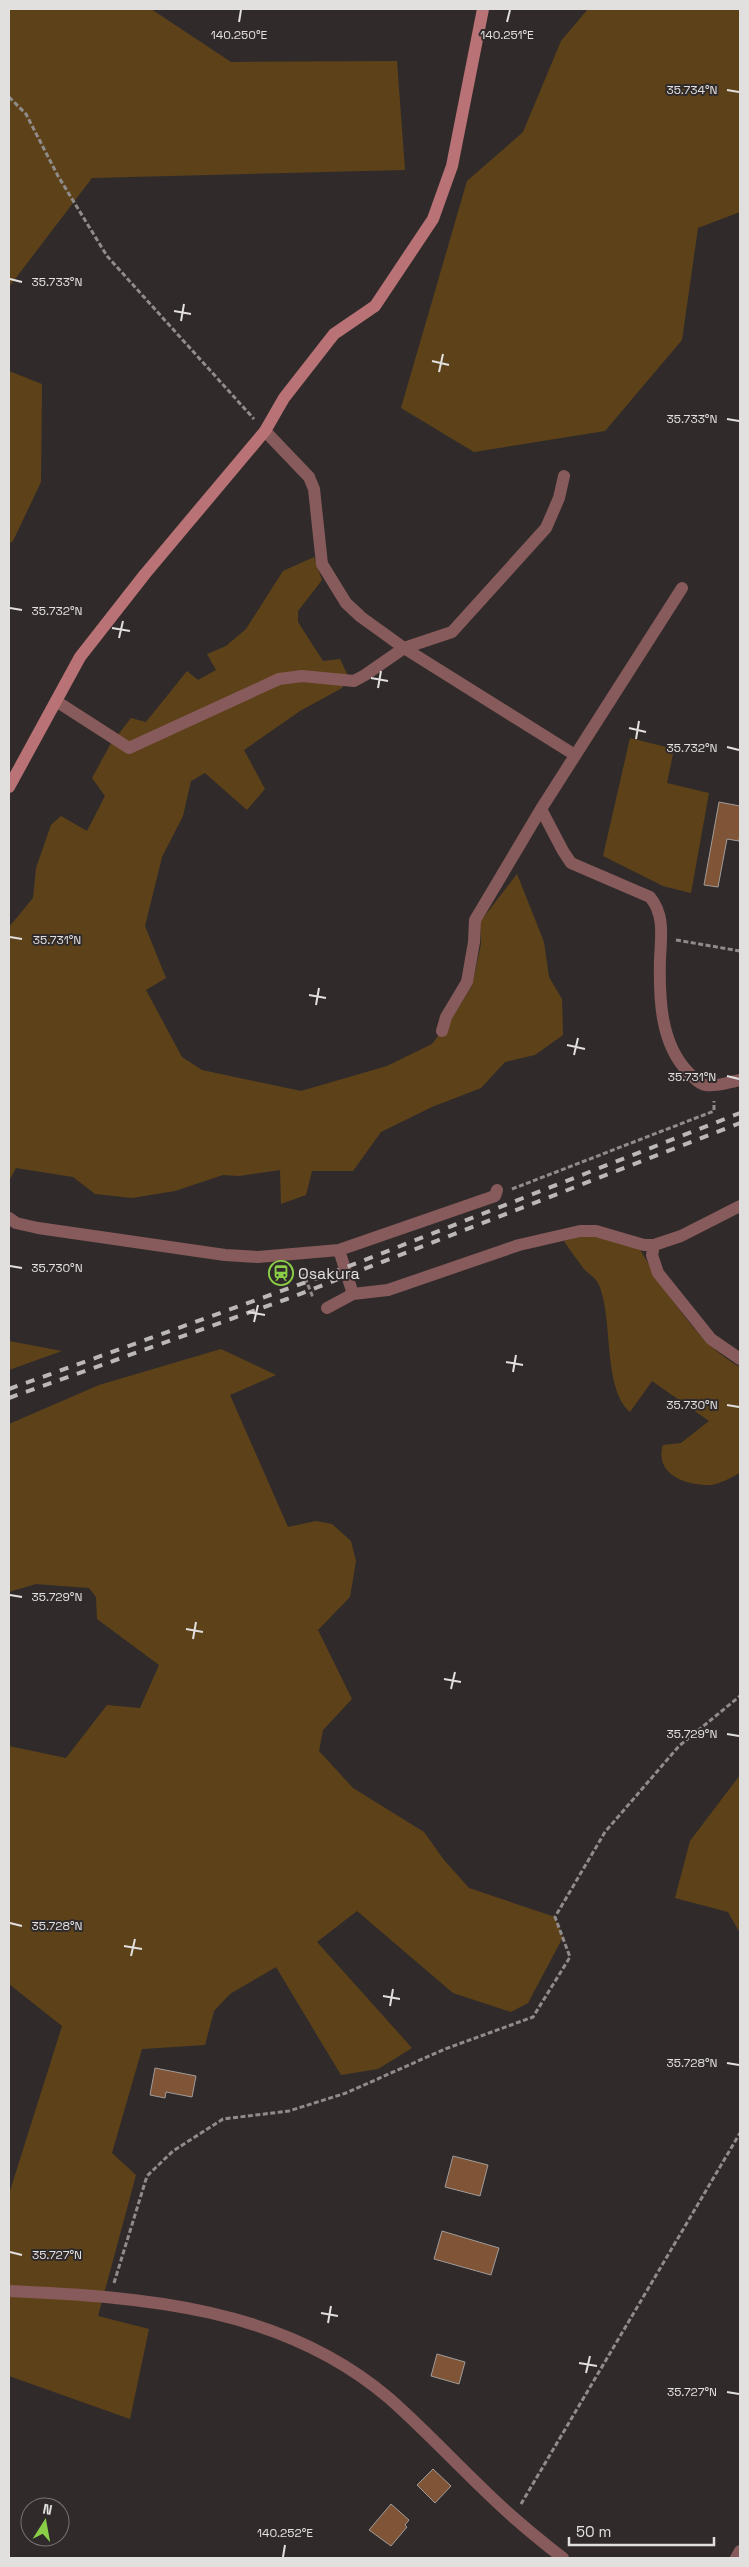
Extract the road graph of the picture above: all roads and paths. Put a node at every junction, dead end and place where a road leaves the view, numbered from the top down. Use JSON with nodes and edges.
{"nodes":[{"id":1,"x":483,"y":9,"type":"edge"},
{"id":2,"x":9,"y":97,"type":"edge"},
{"id":3,"x":265,"y":431,"type":"junction"},
{"id":4,"x":564,"y":476,"type":"dead end"},
{"id":5,"x":682,"y":588,"type":"dead end"},
{"id":6,"x":404,"y":648,"type":"junction"},
{"id":7,"x":56,"y":701,"type":"junction"},
{"id":8,"x":575,"y":755,"type":"junction"},
{"id":9,"x":9,"y":788,"type":"edge"},
{"id":10,"x":541,"y":808,"type":"junction"},
{"id":11,"x":661,"y":937,"type":"junction"},
{"id":12,"x":740,"y":951,"type":"edge"},
{"id":13,"x":442,"y":1031,"type":"dead end"},
{"id":14,"x":740,"y":1080,"type":"edge"},
{"id":15,"x":713,"y":1086,"type":"junction"},
{"id":16,"x":496,"y":1193,"type":"joint"},
{"id":17,"x":740,"y":1206,"type":"edge"},
{"id":18,"x":9,"y":1218,"type":"edge"},
{"id":19,"x":654,"y":1246,"type":"junction"},
{"id":20,"x":339,"y":1250,"type":"junction"},
{"id":21,"x":300,"y":1277,"type":"dead end"},
{"id":22,"x":353,"y":1294,"type":"junction"},
{"id":23,"x":308,"y":1296,"type":"dead end"},
{"id":24,"x":327,"y":1308,"type":"dead end"},
{"id":25,"x":740,"y":1359,"type":"edge"},
{"id":26,"x":740,"y":1696,"type":"edge"},
{"id":27,"x":740,"y":2133,"type":"edge"},
{"id":28,"x":9,"y":2291,"type":"edge"},
{"id":29,"x":110,"y":2296,"type":"junction"},
{"id":30,"x":513,"y":2517,"type":"junction"},
{"id":31,"x":740,"y":2551,"type":"edge"},
{"id":32,"x":563,"y":2558,"type":"edge"},
{"id":33,"x":736,"y":2558,"type":"edge"}],
"edges":[{"from":1,"to":3,"type":"street"},
{"from":2,"to":3,"type":"path"},
{"from":3,"to":6,"type":"street"},
{"from":3,"to":7,"type":"street"},
{"from":4,"to":6,"type":"street"},
{"from":5,"to":8,"type":"street"},
{"from":6,"to":7,"type":"street"},
{"from":6,"to":8,"type":"street"},
{"from":7,"to":9,"type":"street"},
{"from":8,"to":10,"type":"street"},
{"from":10,"to":11,"type":"street"},
{"from":10,"to":13,"type":"street"},
{"from":11,"to":12,"type":"path"},
{"from":11,"to":15,"type":"street"},
{"from":14,"to":15,"type":"street"},
{"from":15,"to":16,"type":"path"},
{"from":16,"to":20,"type":"street"},
{"from":17,"to":19,"type":"street"},
{"from":18,"to":20,"type":"street"},
{"from":19,"to":22,"type":"street"},
{"from":19,"to":25,"type":"street"},
{"from":20,"to":22,"type":"street"},
{"from":21,"to":23,"type":"path"},
{"from":22,"to":24,"type":"street"},
{"from":26,"to":29,"type":"path"},
{"from":27,"to":30,"type":"path"},
{"from":28,"to":29,"type":"street"},
{"from":29,"to":30,"type":"street"},
{"from":30,"to":32,"type":"street"},
{"from":31,"to":33,"type":"street"}]}
